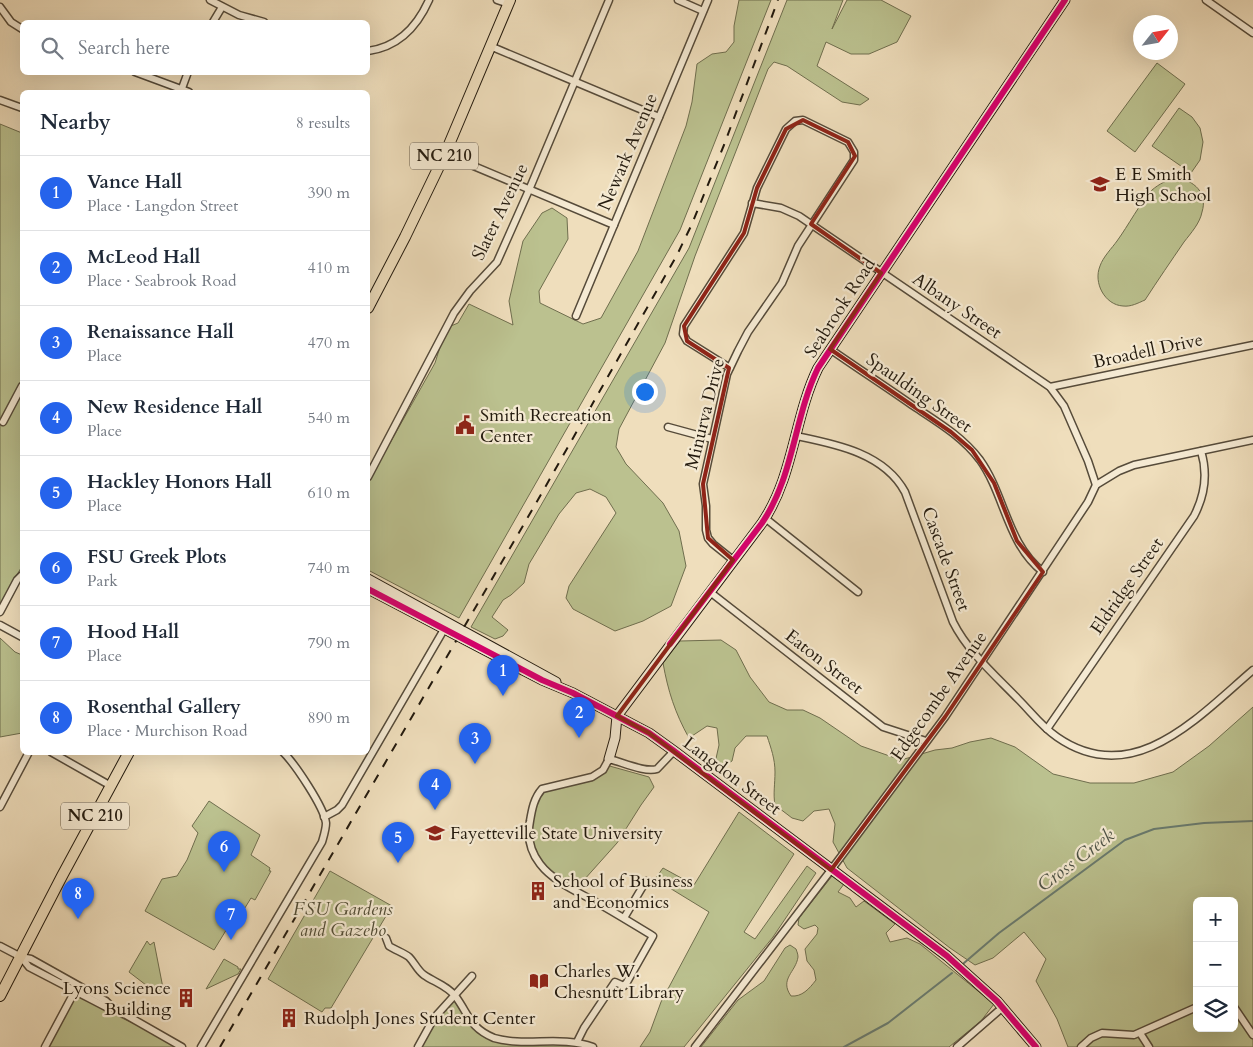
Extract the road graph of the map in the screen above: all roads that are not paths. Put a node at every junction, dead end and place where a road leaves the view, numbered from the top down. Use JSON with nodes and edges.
{"nodes":[{"id":1,"x":210,"y":0,"type":"edge"},
{"id":2,"x":428,"y":0,"type":"edge"},
{"id":3,"x":498,"y":0,"type":"edge"},
{"id":4,"x":609,"y":0,"type":"edge"},
{"id":5,"x":678,"y":0,"type":"edge"},
{"id":6,"x":708,"y":0,"type":"edge"},
{"id":7,"x":1065,"y":0,"type":"edge"},
{"id":8,"x":1206,"y":0,"type":"edge"},
{"id":9,"x":510,"y":2,"type":"edge"},
{"id":10,"x":0,"y":7,"type":"edge"},
{"id":11,"x":222,"y":7,"type":"junction"},
{"id":12,"x":703,"y":11,"type":"junction"},
{"id":13,"x":214,"y":20,"type":"edge"},
{"id":14,"x":257,"y":20,"type":"edge"},
{"id":15,"x":20,"y":28,"type":"edge"},
{"id":16,"x":1253,"y":33,"type":"edge"},
{"id":17,"x":490,"y":46,"type":"junction"},
{"id":18,"x":370,"y":50,"type":"edge"},
{"id":19,"x":142,"y":75,"type":"edge"},
{"id":20,"x":187,"y":75,"type":"edge"},
{"id":21,"x":574,"y":82,"type":"junction"},
{"id":22,"x":179,"y":90,"type":"edge"},
{"id":23,"x":181,"y":90,"type":"edge"},
{"id":24,"x":0,"y":100,"type":"edge"},
{"id":25,"x":20,"y":107,"type":"edge"},
{"id":26,"x":659,"y":117,"type":"junction"},
{"id":27,"x":444,"y":154,"type":"junction"},
{"id":28,"x":530,"y":190,"type":"junction"},
{"id":29,"x":752,"y":203,"type":"junction"},
{"id":30,"x":811,"y":224,"type":"junction"},
{"id":31,"x":614,"y":225,"type":"junction"},
{"id":32,"x":881,"y":273,"type":"junction"},
{"id":33,"x":370,"y":304,"type":"edge"},
{"id":34,"x":576,"y":316,"type":"dead end"},
{"id":35,"x":1253,"y":345,"type":"edge"},
{"id":36,"x":830,"y":349,"type":"junction"},
{"id":37,"x":730,"y":368,"type":"junction"},
{"id":38,"x":1050,"y":387,"type":"junction"},
{"id":39,"x":20,"y":390,"type":"edge"},
{"id":40,"x":3,"y":422,"type":"dead end"},
{"id":41,"x":668,"y":427,"type":"dead end"},
{"id":42,"x":796,"y":436,"type":"junction"},
{"id":43,"x":712,"y":439,"type":"junction"},
{"id":44,"x":1253,"y":440,"type":"edge"},
{"id":45,"x":1201,"y":451,"type":"junction"},
{"id":46,"x":370,"y":473,"type":"edge"},
{"id":47,"x":1096,"y":485,"type":"junction"},
{"id":48,"x":765,"y":518,"type":"junction"},
{"id":49,"x":733,"y":560,"type":"junction"},
{"id":50,"x":1043,"y":572,"type":"junction"},
{"id":51,"x":20,"y":577,"type":"edge"},
{"id":52,"x":370,"y":580,"type":"edge"},
{"id":53,"x":370,"y":590,"type":"edge"},
{"id":54,"x":710,"y":592,"type":"junction"},
{"id":55,"x":858,"y":592,"type":"dead end"},
{"id":56,"x":0,"y":612,"type":"edge"},
{"id":57,"x":0,"y":625,"type":"edge"},
{"id":58,"x":446,"y":626,"type":"junction"},
{"id":59,"x":20,"y":636,"type":"edge"},
{"id":60,"x":982,"y":662,"type":"junction"},
{"id":61,"x":1253,"y":670,"type":"edge"},
{"id":62,"x":617,"y":716,"type":"junction"},
{"id":63,"x":1047,"y":729,"type":"junction"},
{"id":64,"x":926,"y":741,"type":"junction"},
{"id":65,"x":674,"y":751,"type":"junction"},
{"id":66,"x":27,"y":755,"type":"edge"},
{"id":67,"x":56,"y":755,"type":"edge"},
{"id":68,"x":127,"y":755,"type":"edge"},
{"id":69,"x":286,"y":755,"type":"edge"},
{"id":70,"x":609,"y":758,"type":"junction"},
{"id":71,"x":111,"y":786,"type":"junction"},
{"id":72,"x":0,"y":807,"type":"edge"},
{"id":73,"x":324,"y":818,"type":"junction"},
{"id":74,"x":832,"y":870,"type":"junction"},
{"id":75,"x":646,"y":881,"type":"dead end"},
{"id":76,"x":624,"y":918,"type":"junction"},
{"id":77,"x":386,"y":938,"type":"dead end"},
{"id":78,"x":0,"y":946,"type":"edge"},
{"id":79,"x":21,"y":957,"type":"junction"},
{"id":80,"x":472,"y":976,"type":"dead end"},
{"id":81,"x":76,"y":989,"type":"junction"},
{"id":82,"x":0,"y":996,"type":"edge"},
{"id":83,"x":455,"y":996,"type":"junction"},
{"id":84,"x":1003,"y":1007,"type":"junction"},
{"id":85,"x":1193,"y":1009,"type":"edge"},
{"id":86,"x":1238,"y":1013,"type":"edge"},
{"id":87,"x":1140,"y":1033,"type":"junction"},
{"id":88,"x":1253,"y":1035,"type":"edge"},
{"id":89,"x":578,"y":1042,"type":"junction"},
{"id":90,"x":45,"y":1047,"type":"edge"},
{"id":91,"x":182,"y":1047,"type":"edge"},
{"id":92,"x":201,"y":1047,"type":"edge"},
{"id":93,"x":418,"y":1047,"type":"edge"},
{"id":94,"x":593,"y":1047,"type":"edge"},
{"id":95,"x":695,"y":1047,"type":"edge"},
{"id":96,"x":957,"y":1047,"type":"edge"},
{"id":97,"x":1036,"y":1047,"type":"edge"},
{"id":98,"x":1081,"y":1047,"type":"edge"},
{"id":99,"x":1149,"y":1047,"type":"edge"}],
"edges":[{"from":1,"to":11,"type":"street"},
{"from":2,"to":18,"type":"street"},
{"from":3,"to":9,"type":"street"},
{"from":4,"to":21,"type":"street","name":"Slater Avenue"},
{"from":5,"to":12,"type":"street"},
{"from":6,"to":12,"type":"street","name":"Newark Avenue"},
{"from":7,"to":32,"type":"street","name":"Seabrook Road"},
{"from":8,"to":16,"type":"street"},
{"from":9,"to":17,"type":"main road","number":"NC 210"},
{"from":10,"to":15,"type":"street"},
{"from":11,"to":13,"type":"street"},
{"from":11,"to":14,"type":"street"},
{"from":12,"to":26,"type":"street","name":"Newark Avenue"},
{"from":17,"to":21,"type":"street"},
{"from":17,"to":27,"type":"main road","number":"NC 210"},
{"from":19,"to":22,"type":"street"},
{"from":20,"to":23,"type":"street"},
{"from":21,"to":26,"type":"street"},
{"from":21,"to":28,"type":"street","name":"Slater Avenue"},
{"from":24,"to":25,"type":"street"},
{"from":26,"to":31,"type":"street","name":"Newark Avenue"},
{"from":27,"to":28,"type":"street"},
{"from":27,"to":33,"type":"main road","number":"NC 210"},
{"from":28,"to":31,"type":"street"},
{"from":28,"to":46,"type":"street","name":"Slater Avenue"},
{"from":29,"to":30,"type":"street","name":"Albany Street"},
{"from":29,"to":30,"type":"street","name":"Minurva Drive"},
{"from":29,"to":37,"type":"street"},
{"from":30,"to":32,"type":"street","name":"Albany Street"},
{"from":30,"to":37,"type":"street","name":"Minurva Drive"},
{"from":31,"to":34,"type":"street","name":"Newark Avenue"},
{"from":32,"to":36,"type":"street","name":"Seabrook Road"},
{"from":32,"to":38,"type":"street","name":"Albany Street"},
{"from":35,"to":38,"type":"street","name":"Broadell Drive"},
{"from":36,"to":42,"type":"street","name":"Seabrook Road"},
{"from":36,"to":50,"type":"street","name":"Spaulding Street"},
{"from":37,"to":43,"type":"street","name":"Minurva Drive"},
{"from":38,"to":47,"type":"street","name":"Albany Street"},
{"from":39,"to":40,"type":"street"},
{"from":41,"to":43,"type":"street"},
{"from":42,"to":48,"type":"street","name":"Seabrook Road"},
{"from":42,"to":60,"type":"street","name":"Cascade Street"},
{"from":43,"to":49,"type":"street","name":"Minurva Drive"},
{"from":44,"to":45,"type":"street"},
{"from":45,"to":47,"type":"street"},
{"from":45,"to":63,"type":"street","name":"Eldridge Street"},
{"from":47,"to":50,"type":"street","name":"Edgecombe Avenue"},
{"from":48,"to":49,"type":"street","name":"Seabrook Road"},
{"from":48,"to":55,"type":"street"},
{"from":49,"to":54,"type":"street","name":"Seabrook Road"},
{"from":50,"to":60,"type":"street","name":"Edgecombe Avenue"},
{"from":51,"to":56,"type":"street"},
{"from":52,"to":58,"type":"street","name":"Langdon Street"},
{"from":53,"to":58,"type":"street","name":"Langdon Street"},
{"from":54,"to":62,"type":"street","name":"Seabrook Road"},
{"from":54,"to":64,"type":"street","name":"Eaton Street"},
{"from":57,"to":59,"type":"street"},
{"from":58,"to":62,"type":"street","name":"Langdon Street"},
{"from":58,"to":73,"type":"street"},
{"from":60,"to":63,"type":"street","name":"Cascade Street"},
{"from":60,"to":64,"type":"street","name":"Edgecombe Avenue"},
{"from":61,"to":63,"type":"street","name":"Cascade Street"},
{"from":62,"to":65,"type":"street","name":"Langdon Street"},
{"from":62,"to":70,"type":"street"},
{"from":64,"to":74,"type":"street","name":"Edgecombe Avenue"},
{"from":65,"to":70,"type":"street"},
{"from":65,"to":74,"type":"street","name":"Langdon Street"},
{"from":66,"to":72,"type":"street"},
{"from":67,"to":71,"type":"street"},
{"from":68,"to":71,"type":"main road","number":"NC 210"},
{"from":69,"to":73,"type":"street"},
{"from":70,"to":76,"type":"street"},
{"from":71,"to":79,"type":"main road","number":"NC 210"},
{"from":73,"to":92,"type":"street"},
{"from":74,"to":84,"type":"street","name":"Langdon Street"},
{"from":74,"to":95,"type":"street","name":"Edgecombe Avenue"},
{"from":75,"to":76,"type":"street"},
{"from":76,"to":89,"type":"street"},
{"from":77,"to":83,"type":"street"},
{"from":78,"to":79,"type":"street"},
{"from":79,"to":81,"type":"street"},
{"from":79,"to":82,"type":"main road","number":"NC 210"},
{"from":80,"to":83,"type":"street"},
{"from":81,"to":90,"type":"street"},
{"from":81,"to":91,"type":"street"},
{"from":83,"to":89,"type":"street"},
{"from":83,"to":93,"type":"street"},
{"from":84,"to":96,"type":"street"},
{"from":84,"to":97,"type":"street","name":"Langdon Street"},
{"from":85,"to":87,"type":"street"},
{"from":86,"to":88,"type":"street"},
{"from":87,"to":98,"type":"street"},
{"from":87,"to":99,"type":"street"},
{"from":89,"to":94,"type":"street"}]}
